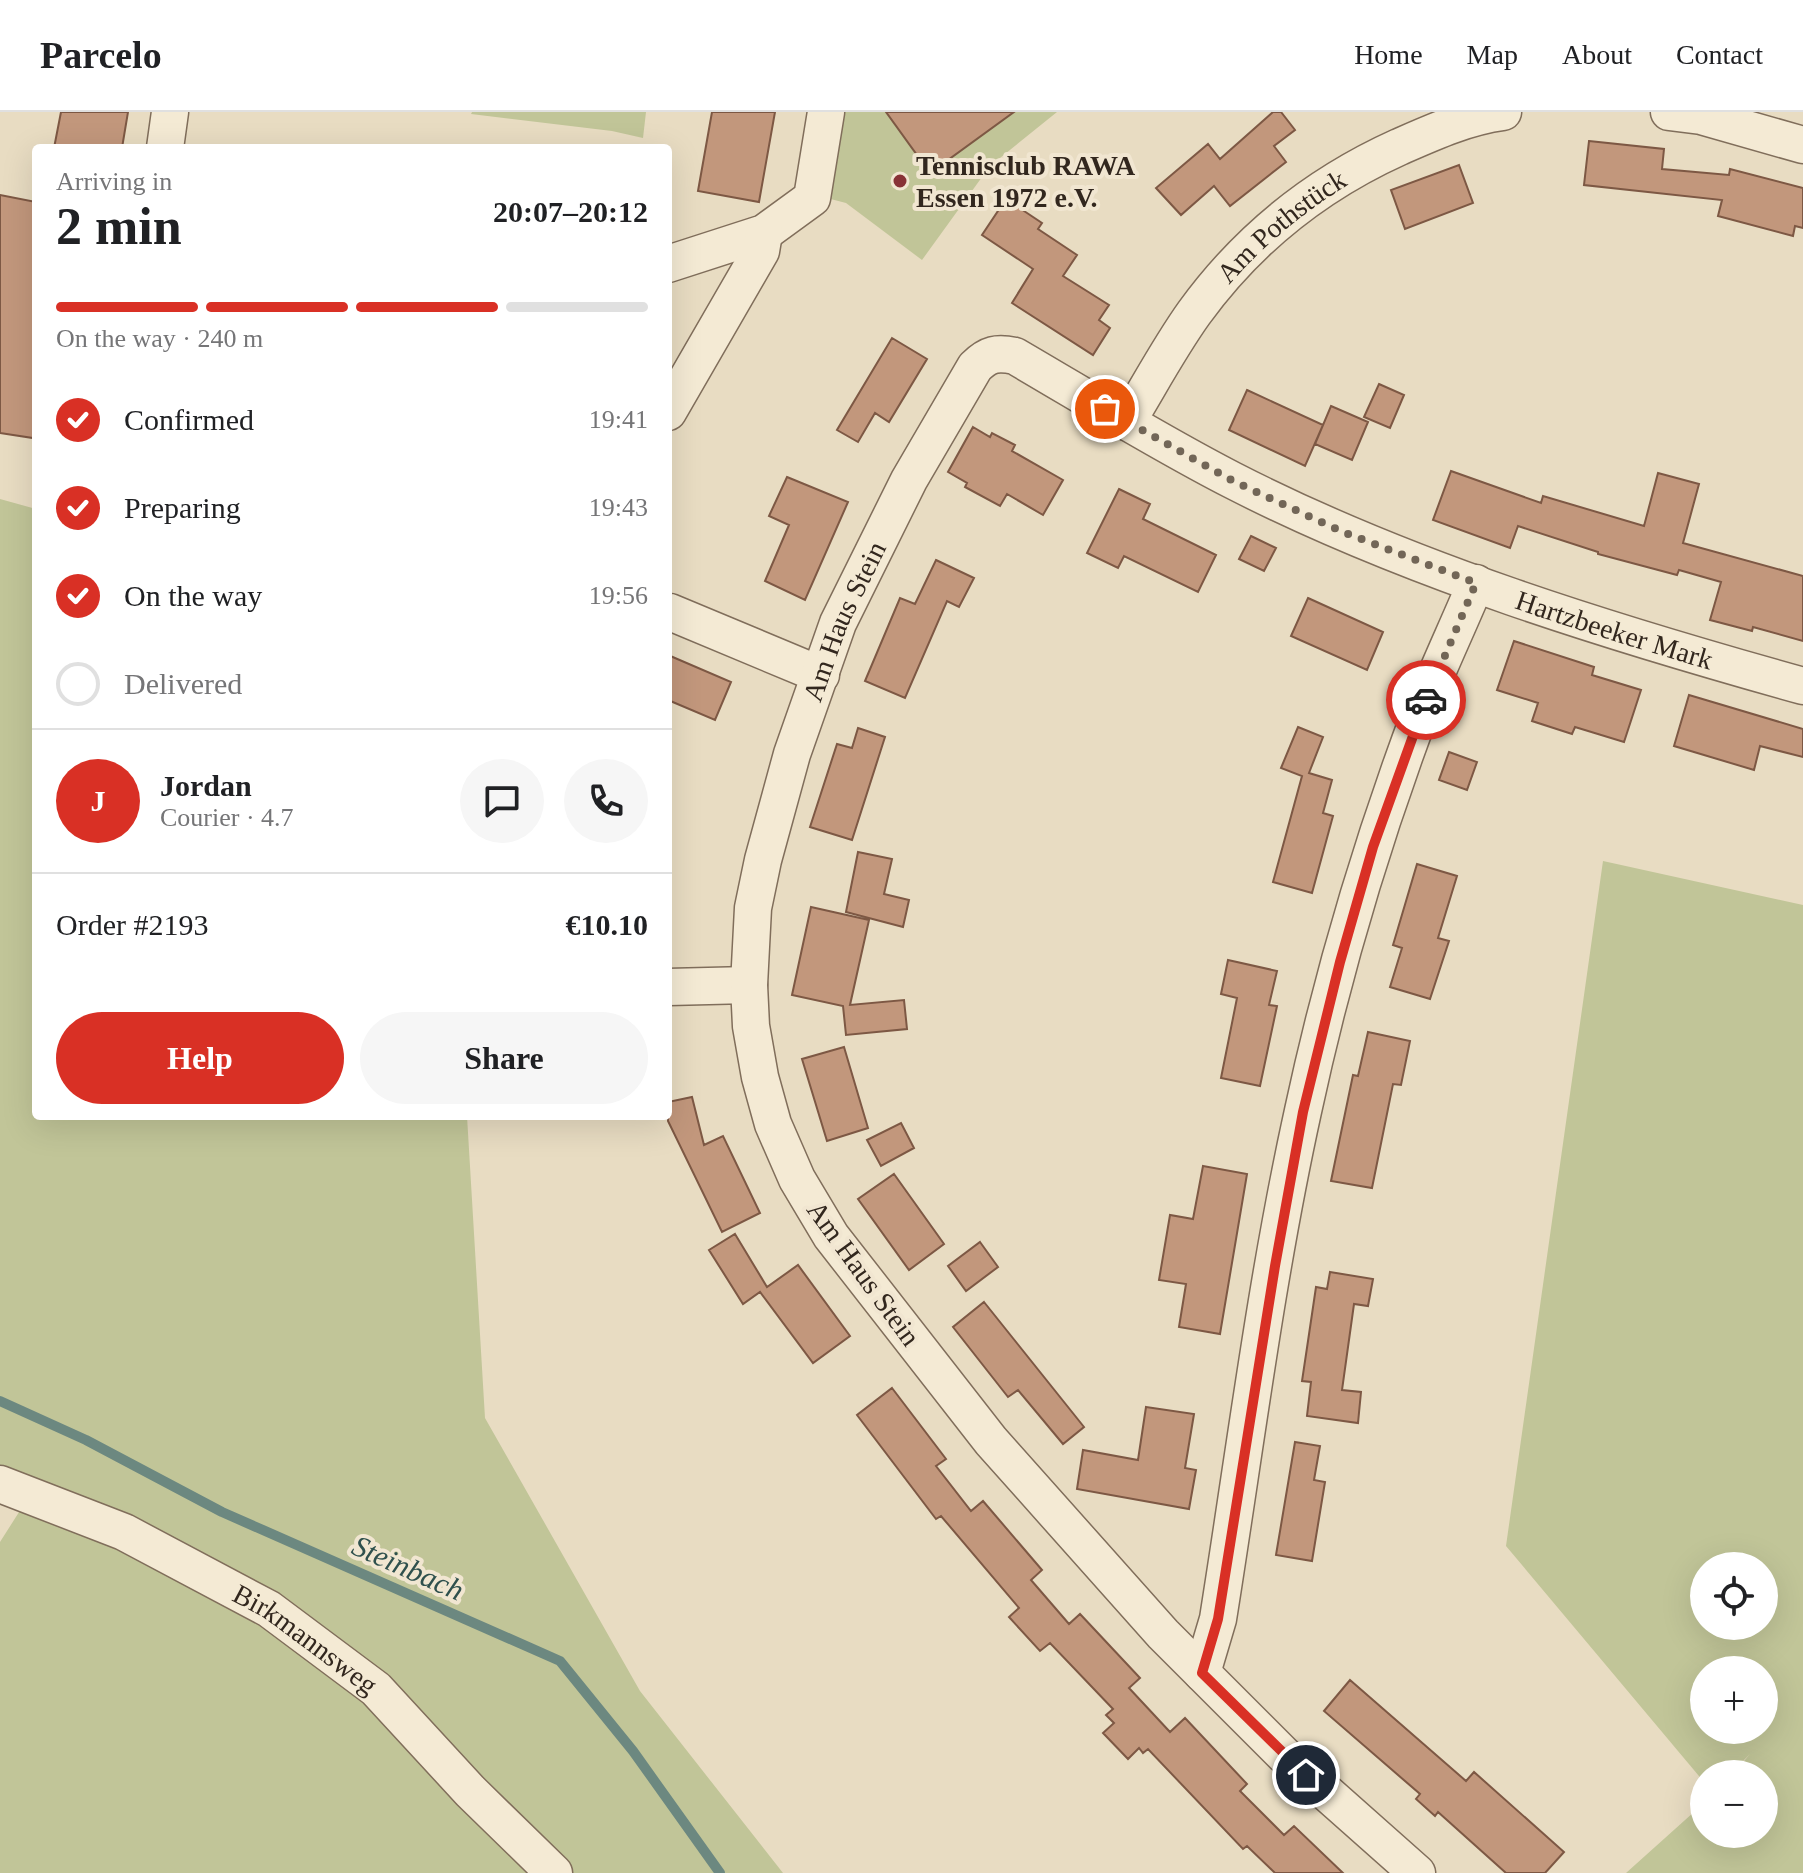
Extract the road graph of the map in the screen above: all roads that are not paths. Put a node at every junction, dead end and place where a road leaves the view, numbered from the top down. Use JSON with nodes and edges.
{"nodes":[{"id":1,"x":170,"y":112,"type":"edge"},
{"id":2,"x":826,"y":112,"type":"edge"},
{"id":3,"x":1669,"y":112,"type":"edge"},
{"id":4,"x":1489,"y":113,"type":"edge"},
{"id":5,"x":166,"y":144,"type":"edge"},
{"id":6,"x":1803,"y":145,"type":"edge"},
{"id":7,"x":764,"y":233,"type":"junction"},
{"id":8,"x":672,"y":263,"type":"edge"},
{"id":9,"x":998,"y":353,"type":"joint"},
{"id":10,"x":672,"y":405,"type":"edge"},
{"id":11,"x":1127,"y":422,"type":"junction"},
{"id":12,"x":1476,"y":583,"type":"junction"},
{"id":13,"x":672,"y":613,"type":"edge"},
{"id":14,"x":821,"y":675,"type":"junction"},
{"id":15,"x":1803,"y":686,"type":"edge"},
{"id":16,"x":749,"y":985,"type":"junction"},
{"id":17,"x":672,"y":987,"type":"edge"},
{"id":18,"x":0,"y":1484,"type":"edge"},
{"id":19,"x":1202,"y":1673,"type":"junction"},
{"id":20,"x":554,"y":1873,"type":"edge"},
{"id":21,"x":1417,"y":1873,"type":"edge"}],
"edges":[{"from":1,"to":5,"type":"street"},
{"from":2,"to":7,"type":"street"},
{"from":3,"to":6,"type":"street"},
{"from":4,"to":11,"type":"street","name":"Am Pothstück"},
{"from":7,"to":8,"type":"street"},
{"from":7,"to":10,"type":"street"},
{"from":9,"to":11,"type":"street","name":"Hartzbeeker Mark"},
{"from":9,"to":14,"type":"street","name":"Am Haus Stein"},
{"from":11,"to":12,"type":"street","name":"Hartzbeeker Mark"},
{"from":12,"to":15,"type":"street","name":"Hartzbeeker Mark"},
{"from":12,"to":19,"type":"street"},
{"from":13,"to":14,"type":"street"},
{"from":14,"to":16,"type":"street","name":"Am Haus Stein"},
{"from":16,"to":17,"type":"street"},
{"from":16,"to":19,"type":"street","name":"Am Haus Stein"},
{"from":18,"to":20,"type":"street","name":"Birkmannsweg"},
{"from":19,"to":21,"type":"street","name":"Am Haus Stein"}]}
